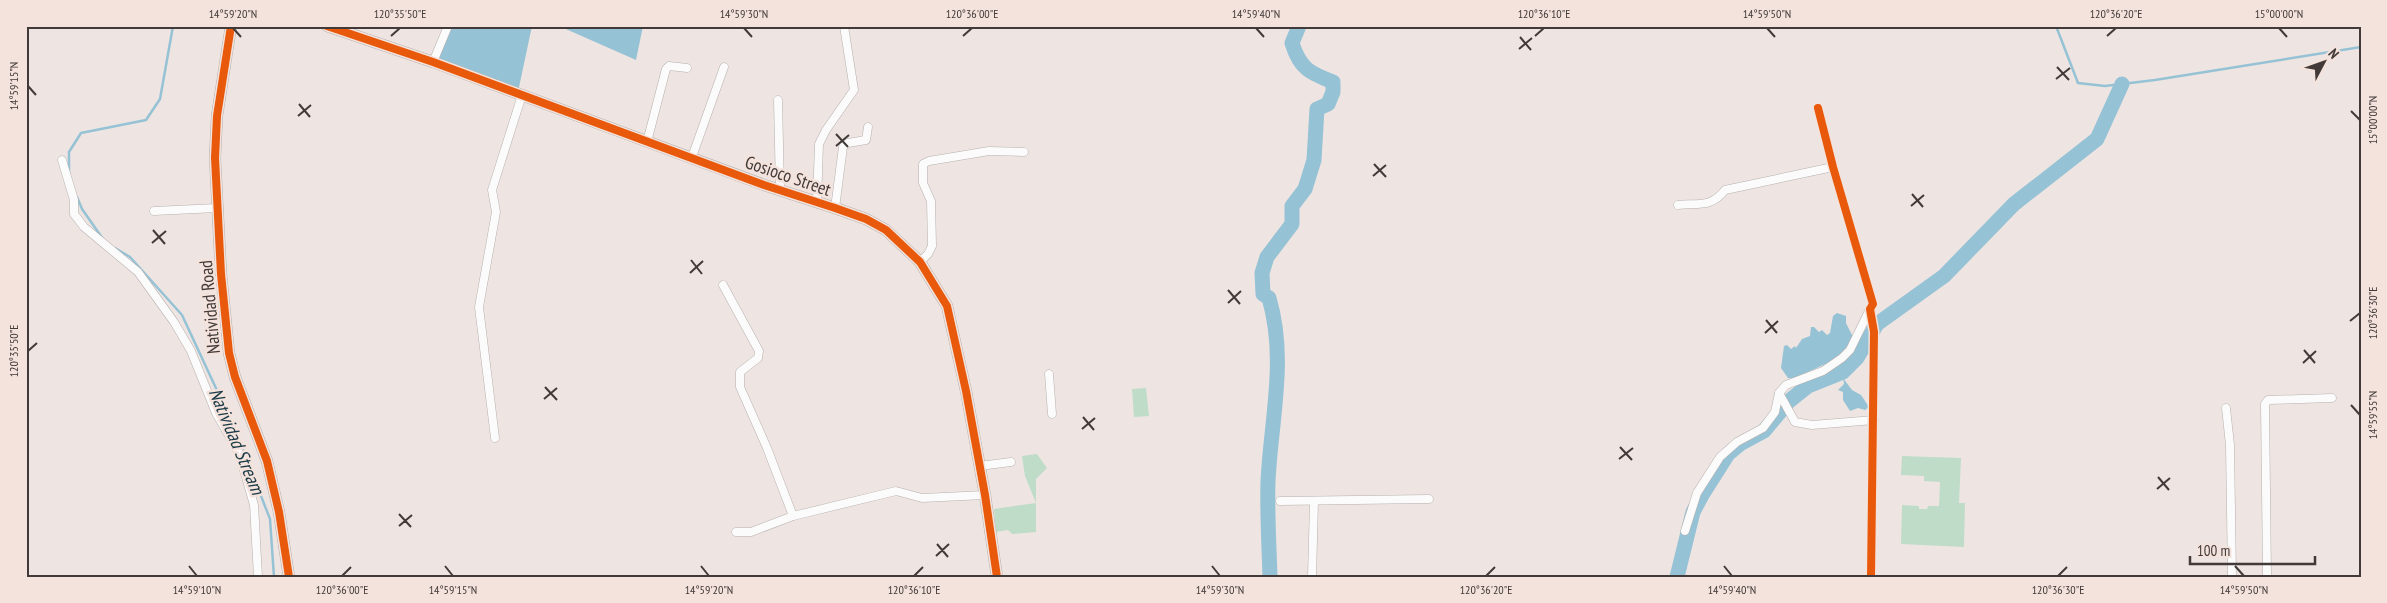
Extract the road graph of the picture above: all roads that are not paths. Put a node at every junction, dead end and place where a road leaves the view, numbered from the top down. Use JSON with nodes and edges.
{"nodes":[{"id":1,"x":231,"y":26,"type":"edge"},
{"id":2,"x":327,"y":26,"type":"edge"},
{"id":3,"x":448,"y":26,"type":"edge"},
{"id":4,"x":844,"y":26,"type":"edge"},
{"id":5,"x":432,"y":62,"type":"junction"},
{"id":6,"x":724,"y":67,"type":"dead end"},
{"id":7,"x":687,"y":68,"type":"dead end"},
{"id":8,"x":522,"y":95,"type":"junction"},
{"id":9,"x":778,"y":100,"type":"dead end"},
{"id":10,"x":1818,"y":108,"type":"dead end"},
{"id":11,"x":868,"y":127,"type":"dead end"},
{"id":12,"x":647,"y":142,"type":"junction"},
{"id":13,"x":1024,"y":152,"type":"dead end"},
{"id":14,"x":692,"y":157,"type":"junction"},
{"id":15,"x":62,"y":160,"type":"dead end"},
{"id":16,"x":1833,"y":167,"type":"junction"},
{"id":17,"x":780,"y":190,"type":"junction"},
{"id":18,"x":817,"y":202,"type":"junction"},
{"id":19,"x":1678,"y":205,"type":"dead end"},
{"id":20,"x":217,"y":208,"type":"junction"},
{"id":21,"x":835,"y":208,"type":"junction"},
{"id":22,"x":154,"y":211,"type":"dead end"},
{"id":23,"x":920,"y":262,"type":"junction"},
{"id":24,"x":723,"y":285,"type":"dead end"},
{"id":25,"x":1871,"y":313,"type":"junction"},
{"id":26,"x":1050,"y":374,"type":"dead end"},
{"id":27,"x":1779,"y":393,"type":"junction"},
{"id":28,"x":2332,"y":398,"type":"dead end"},
{"id":29,"x":2226,"y":408,"type":"dead end"},
{"id":30,"x":1052,"y":414,"type":"dead end"},
{"id":31,"x":1874,"y":420,"type":"junction"},
{"id":32,"x":495,"y":438,"type":"dead end"},
{"id":33,"x":1011,"y":462,"type":"dead end"},
{"id":34,"x":979,"y":466,"type":"junction"},
{"id":35,"x":986,"y":495,"type":"junction"},
{"id":36,"x":1429,"y":498,"type":"dead end"},
{"id":37,"x":1280,"y":501,"type":"dead end"},
{"id":38,"x":1314,"y":502,"type":"junction"},
{"id":39,"x":793,"y":516,"type":"junction"},
{"id":40,"x":1686,"y":531,"type":"dead end"},
{"id":41,"x":736,"y":532,"type":"dead end"},
{"id":42,"x":258,"y":577,"type":"edge"},
{"id":43,"x":289,"y":577,"type":"edge"},
{"id":44,"x":997,"y":577,"type":"edge"},
{"id":45,"x":1312,"y":577,"type":"edge"},
{"id":46,"x":1871,"y":577,"type":"edge"},
{"id":47,"x":2232,"y":577,"type":"edge"},
{"id":48,"x":2267,"y":577,"type":"edge"}],
"edges":[{"from":1,"to":20,"type":"street","name":"Natividad Road"},
{"from":2,"to":5,"type":"street","name":"Gosioco Street"},
{"from":3,"to":5,"type":"street"},
{"from":4,"to":18,"type":"street"},
{"from":5,"to":8,"type":"street","name":"Gosioco Street"},
{"from":6,"to":14,"type":"street"},
{"from":7,"to":12,"type":"street"},
{"from":8,"to":12,"type":"street","name":"Gosioco Street"},
{"from":8,"to":32,"type":"street"},
{"from":9,"to":17,"type":"street"},
{"from":10,"to":16,"type":"street"},
{"from":11,"to":21,"type":"street"},
{"from":12,"to":14,"type":"street","name":"Gosioco Street"},
{"from":13,"to":23,"type":"street"},
{"from":14,"to":17,"type":"street","name":"Gosioco Street"},
{"from":15,"to":42,"type":"street"},
{"from":16,"to":19,"type":"street"},
{"from":16,"to":25,"type":"street"},
{"from":17,"to":18,"type":"street","name":"Gosioco Street"},
{"from":18,"to":21,"type":"street","name":"Gosioco Street"},
{"from":20,"to":22,"type":"street"},
{"from":20,"to":43,"type":"street","name":"Natividad Road"},
{"from":21,"to":23,"type":"street","name":"Gosioco Street"},
{"from":23,"to":34,"type":"street","name":"Gosioco Street"},
{"from":24,"to":39,"type":"street"},
{"from":25,"to":27,"type":"street"},
{"from":25,"to":31,"type":"street"},
{"from":26,"to":30,"type":"street"},
{"from":27,"to":31,"type":"street"},
{"from":27,"to":40,"type":"street"},
{"from":28,"to":48,"type":"street"},
{"from":29,"to":47,"type":"street"},
{"from":31,"to":46,"type":"street"},
{"from":33,"to":34,"type":"street"},
{"from":34,"to":35,"type":"street","name":"Gosioco Street"},
{"from":35,"to":39,"type":"street"},
{"from":35,"to":44,"type":"street","name":"Gosioco Street"},
{"from":36,"to":38,"type":"street"},
{"from":37,"to":38,"type":"street"},
{"from":38,"to":45,"type":"street"},
{"from":39,"to":41,"type":"street"}]}
